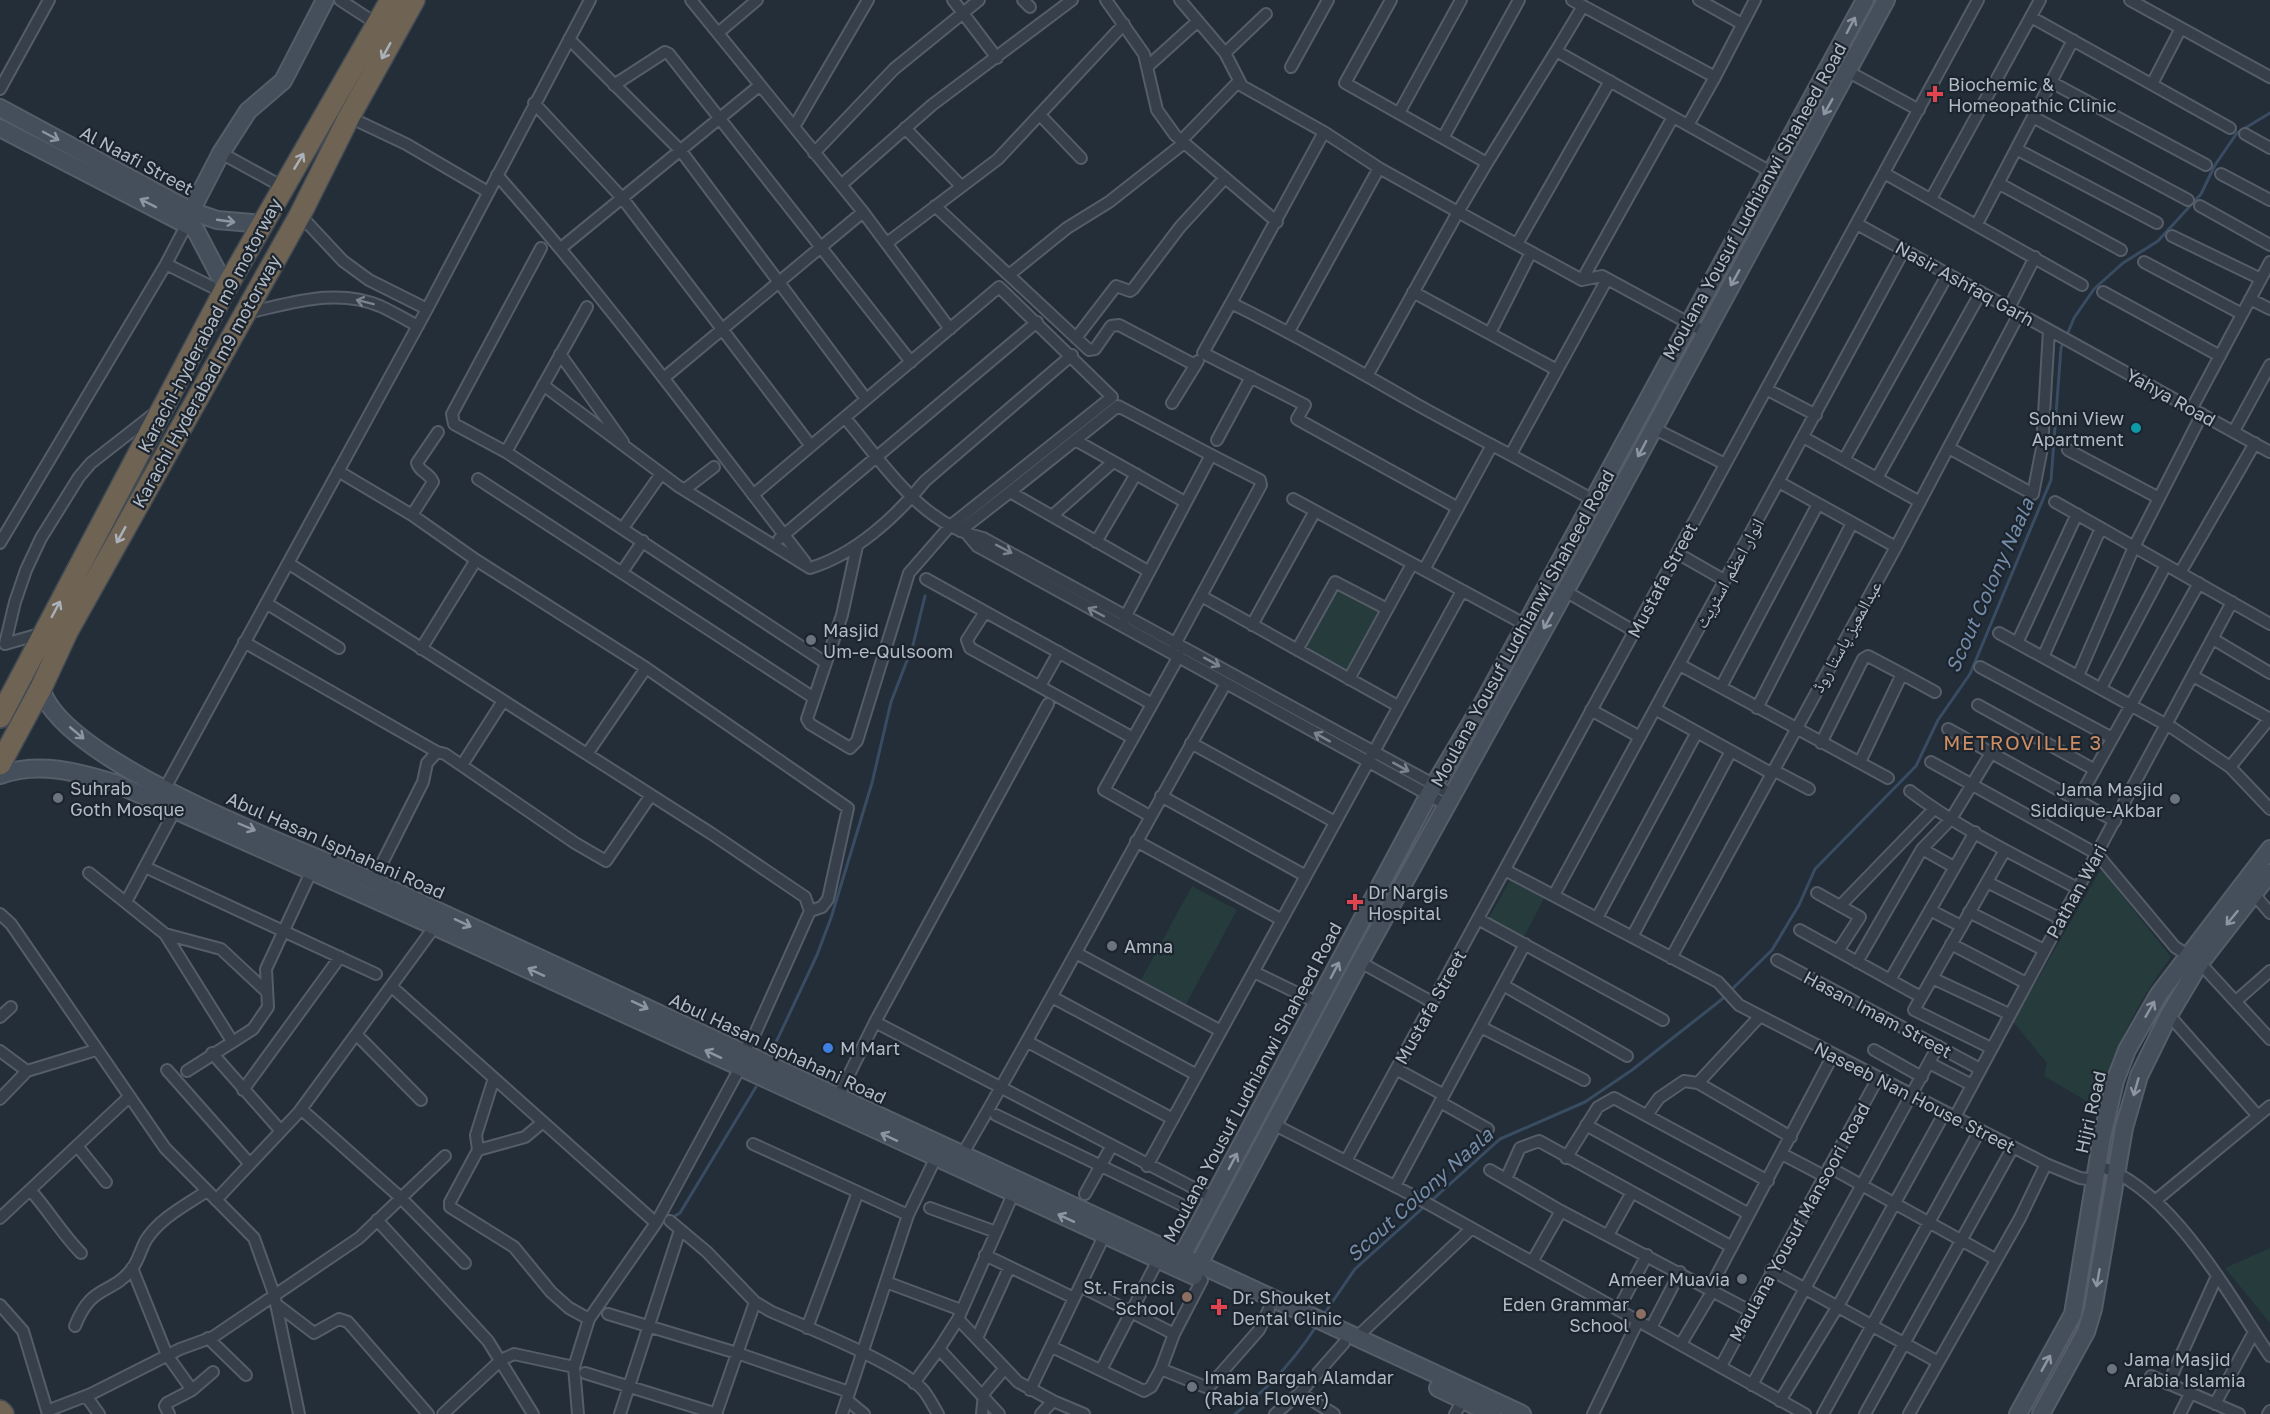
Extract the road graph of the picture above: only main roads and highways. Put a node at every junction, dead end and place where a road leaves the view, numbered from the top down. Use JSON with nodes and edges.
{"nodes":[{"id":1,"x":325,"y":0,"type":"edge"},
{"id":2,"x":391,"y":0,"type":"edge"},
{"id":3,"x":414,"y":0,"type":"edge"},
{"id":4,"x":1863,"y":0,"type":"edge"},
{"id":5,"x":1886,"y":0,"type":"edge"},
{"id":6,"x":0,"y":108,"type":"edge"},
{"id":7,"x":0,"y":128,"type":"edge"},
{"id":8,"x":190,"y":218,"type":"junction"},
{"id":9,"x":263,"y":224,"type":"junction"},
{"id":10,"x":225,"y":291,"type":"junction"},
{"id":11,"x":44,"y":632,"type":"junction"},
{"id":12,"x":41,"y":688,"type":"junction"},
{"id":13,"x":0,"y":692,"type":"edge"},
{"id":14,"x":0,"y":717,"type":"edge"},
{"id":15,"x":102,"y":753,"type":"junction"},
{"id":16,"x":0,"y":764,"type":"edge"},
{"id":17,"x":0,"y":775,"type":"edge"},
{"id":18,"x":91,"y":776,"type":"junction"},
{"id":19,"x":2270,"y":849,"type":"edge"},
{"id":20,"x":2270,"y":873,"type":"edge"},
{"id":21,"x":439,"y":920,"type":"junction"},
{"id":22,"x":2194,"y":958,"type":"junction"},
{"id":23,"x":741,"y":1059,"type":"junction"},
{"id":24,"x":938,"y":1152,"type":"junction"},
{"id":25,"x":1178,"y":1262,"type":"junction"},
{"id":26,"x":1198,"y":1274,"type":"junction"},
{"id":27,"x":1350,"y":1339,"type":"junction"},
{"id":28,"x":1459,"y":1407,"type":"edge"},
{"id":29,"x":1492,"y":1414,"type":"edge"},
{"id":30,"x":1522,"y":1414,"type":"edge"},
{"id":31,"x":2018,"y":1414,"type":"edge"},
{"id":32,"x":2041,"y":1414,"type":"edge"}],
"edges":[{"from":1,"to":8,"type":"main road"},
{"from":9,"to":2,"type":"highway","name":"Karachi-hyderabad m9 motorway","one_way":true},
{"from":3,"to":12,"type":"highway","name":"Karachi Hyderabad m9 motorway","one_way":true},
{"from":25,"to":4,"type":"main road","name":"Moulana Yousuf Ludhianwi Shaheed Road","one_way":true},
{"from":5,"to":26,"type":"main road","name":"Moulana Yousuf Ludhianwi Shaheed Road","one_way":true},
{"from":6,"to":8,"type":"main road","name":"Al Naafi Street","one_way":true},
{"from":8,"to":7,"type":"main road","name":"Al Naafi Street","one_way":true},
{"from":8,"to":9,"type":"main road","name":"Al Naafi Street","one_way":true},
{"from":8,"to":10,"type":"main road","name":"Al Naafi Street"},
{"from":9,"to":10,"type":"highway","name":"Karachi-hyderabad m9 motorway"},
{"from":11,"to":10,"type":"highway","name":"Karachi-hyderabad m9 motorway","one_way":true},
{"from":11,"to":13,"type":"highway"},
{"from":11,"to":14,"type":"highway","name":"Karachi-hyderabad m9 motorway"},
{"from":12,"to":15,"type":"main road","name":"Abul Hasan Isphahani Road","one_way":true},
{"from":12,"to":16,"type":"highway","name":"Karachi Hyderabad m9 motorway"},
{"from":15,"to":18,"type":"main road"},
{"from":15,"to":21,"type":"main road","name":"Abul Hasan Isphahani Road","one_way":true},
{"from":17,"to":18,"type":"main road","name":"Abul Hasan Isphahani Road"},
{"from":18,"to":21,"type":"main road","name":"Abul Hasan Isphahani Road"},
{"from":19,"to":22,"type":"main road","name":"Hijri Road"},
{"from":20,"to":22,"type":"main road","name":"Hijri Road","one_way":true},
{"from":21,"to":23,"type":"main road","name":"Abul Hasan Isphahani Road"},
{"from":31,"to":22,"type":"main road","name":"Hijri Road","one_way":true},
{"from":22,"to":32,"type":"main road","name":"Hijri Road","one_way":true},
{"from":24,"to":23,"type":"main road","name":"Abul Hasan Isphahani Road","one_way":true},
{"from":23,"to":24,"type":"main road","name":"Abul Hasan Isphahani Road"},
{"from":24,"to":25,"type":"main road","name":"Abul Hasan Isphahani Road"},
{"from":25,"to":24,"type":"main road","name":"Abul Hasan Isphahani Road","one_way":true},
{"from":25,"to":26,"type":"main road","name":"Abul Hasan Isphahani Road"},
{"from":26,"to":27,"type":"main road","name":"Abul Hasan Isphahani Road"},
{"from":27,"to":28,"type":"main road","name":"Abul Hasan Isphahani Road"},
{"from":27,"to":30,"type":"main road","name":"Abul Hasan Isphahani Road"},
{"from":28,"to":29,"type":"main road","name":"Abul Hasan Isphahani Road"}]}
